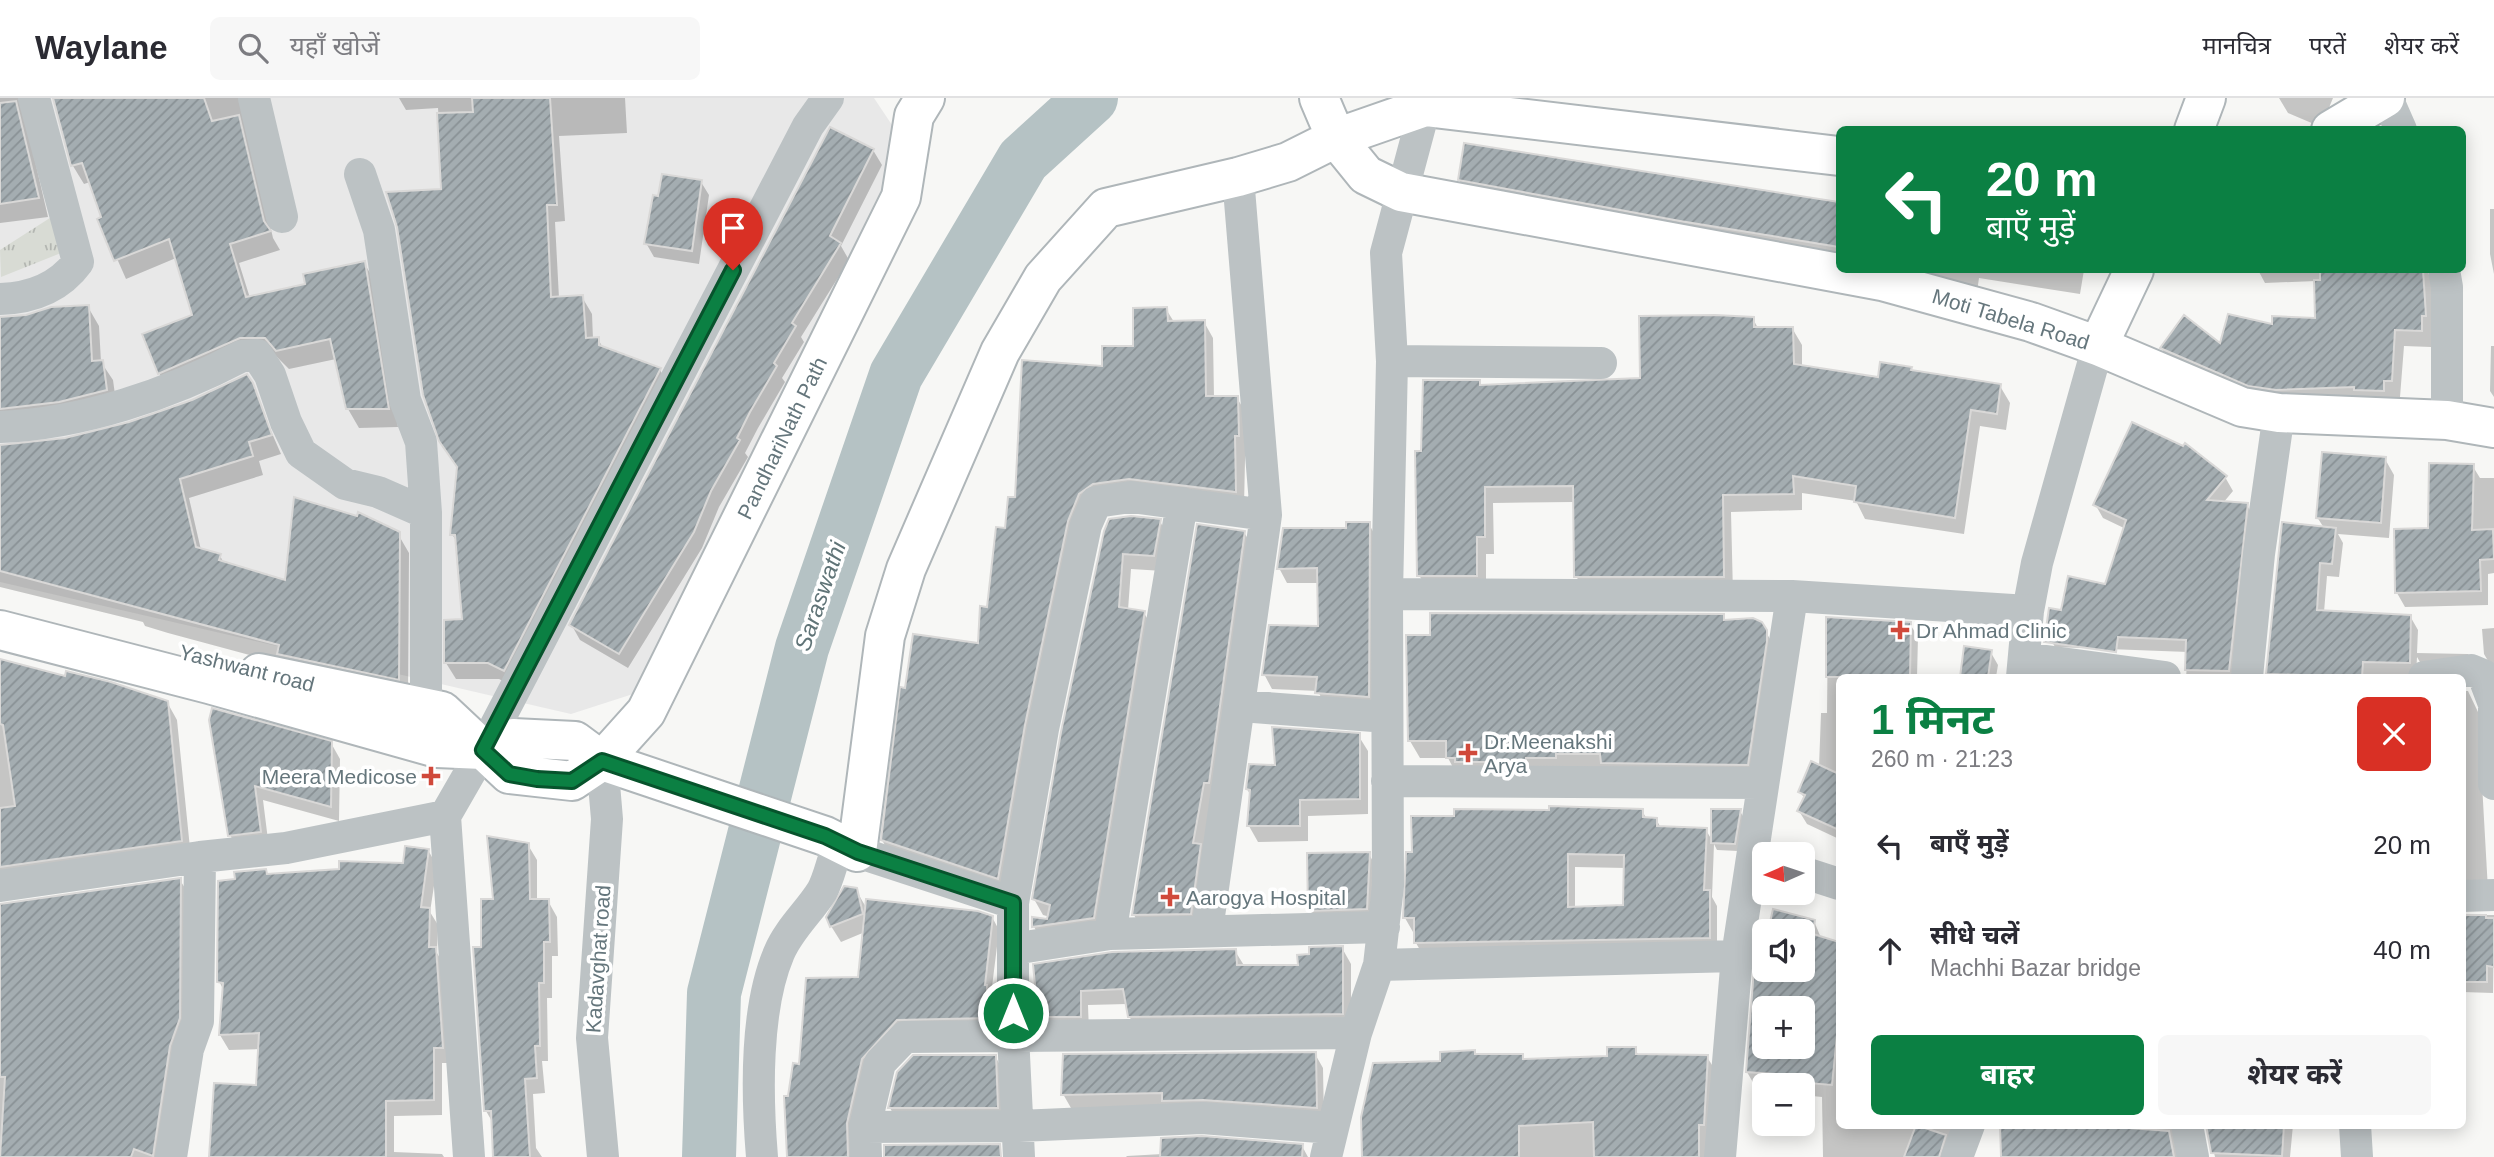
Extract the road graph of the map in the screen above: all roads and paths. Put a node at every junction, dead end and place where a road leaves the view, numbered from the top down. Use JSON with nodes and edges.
{"nodes":[{"id":1,"x":34,"y":98,"type":"edge"},
{"id":2,"x":254,"y":98,"type":"edge"},
{"id":3,"x":828,"y":98,"type":"edge"},
{"id":4,"x":1319,"y":98,"type":"edge"},
{"id":5,"x":1339,"y":98,"type":"edge"},
{"id":6,"x":2206,"y":98,"type":"edge"},
{"id":7,"x":2386,"y":98,"type":"edge"},
{"id":8,"x":914,"y":104,"type":"edge"},
{"id":9,"x":1408,"y":112,"type":"junction"},
{"id":10,"x":2196,"y":126,"type":"edge"},
{"id":11,"x":2338,"y":126,"type":"edge"},
{"id":12,"x":2399,"y":126,"type":"edge"},
{"id":13,"x":1336,"y":138,"type":"junction"},
{"id":14,"x":1836,"y":156,"type":"edge"},
{"id":15,"x":1288,"y":162,"type":"junction"},
{"id":16,"x":360,"y":174,"type":"dead end"},
{"id":17,"x":1366,"y":175,"type":"junction"},
{"id":18,"x":1238,"y":177,"type":"junction"},
{"id":19,"x":1401,"y":192,"type":"junction"},
{"id":20,"x":282,"y":217,"type":"dead end"},
{"id":21,"x":1836,"y":272,"type":"edge"},
{"id":22,"x":1839,"y":273,"type":"edge"},
{"id":23,"x":2133,"y":273,"type":"edge"},
{"id":24,"x":2445,"y":273,"type":"edge"},
{"id":25,"x":0,"y":299,"type":"edge"},
{"id":26,"x":2098,"y":346,"type":"junction"},
{"id":27,"x":1392,"y":361,"type":"junction"},
{"id":28,"x":1601,"y":363,"type":"dead end"},
{"id":29,"x":2279,"y":413,"type":"junction"},
{"id":30,"x":2447,"y":420,"type":"junction"},
{"id":31,"x":0,"y":427,"type":"edge"},
{"id":32,"x":2494,"y":428,"type":"edge"},
{"id":33,"x":1182,"y":503,"type":"junction"},
{"id":34,"x":426,"y":513,"type":"junction"},
{"id":35,"x":1266,"y":516,"type":"junction"},
{"id":36,"x":1387,"y":594,"type":"junction"},
{"id":37,"x":1791,"y":596,"type":"junction"},
{"id":38,"x":0,"y":604,"type":"edge"},
{"id":39,"x":2028,"y":611,"type":"junction"},
{"id":40,"x":0,"y":630,"type":"edge"},
{"id":41,"x":2023,"y":667,"type":"edge"},
{"id":42,"x":2122,"y":674,"type":"edge"},
{"id":43,"x":2247,"y":674,"type":"edge"},
{"id":44,"x":2444,"y":674,"type":"edge"},
{"id":45,"x":1241,"y":706,"type":"junction"},
{"id":46,"x":426,"y":708,"type":"junction"},
{"id":47,"x":1387,"y":717,"type":"junction"},
{"id":48,"x":483,"y":750,"type":"junction"},
{"id":49,"x":602,"y":761,"type":"junction"},
{"id":50,"x":1387,"y":781,"type":"junction"},
{"id":51,"x":1761,"y":783,"type":"junction"},
{"id":52,"x":2494,"y":784,"type":"edge"},
{"id":53,"x":445,"y":816,"type":"junction"},
{"id":54,"x":1759,"y":842,"type":"edge"},
{"id":55,"x":841,"y":844,"type":"junction"},
{"id":56,"x":200,"y":857,"type":"junction"},
{"id":57,"x":1815,"y":876,"type":"edge"},
{"id":58,"x":1836,"y":883,"type":"edge"},
{"id":59,"x":0,"y":886,"type":"edge"},
{"id":60,"x":1752,"y":888,"type":"edge"},
{"id":61,"x":2494,"y":895,"type":"edge"},
{"id":62,"x":2466,"y":896,"type":"edge"},
{"id":63,"x":1013,"y":903,"type":"junction"},
{"id":64,"x":1384,"y":927,"type":"junction"},
{"id":65,"x":1206,"y":930,"type":"junction"},
{"id":66,"x":1110,"y":934,"type":"junction"},
{"id":67,"x":1013,"y":949,"type":"junction"},
{"id":68,"x":1737,"y":956,"type":"junction"},
{"id":69,"x":1379,"y":965,"type":"junction"},
{"id":70,"x":1356,"y":1033,"type":"junction"},
{"id":71,"x":1013,"y":1035,"type":"junction"},
{"id":72,"x":1019,"y":1126,"type":"junction"},
{"id":73,"x":1968,"y":1129,"type":"edge"},
{"id":74,"x":2187,"y":1129,"type":"edge"},
{"id":75,"x":2355,"y":1129,"type":"edge"},
{"id":76,"x":865,"y":1142,"type":"edge"},
{"id":77,"x":1329,"y":1142,"type":"edge"},
{"id":78,"x":171,"y":1157,"type":"edge"},
{"id":79,"x":469,"y":1157,"type":"edge"},
{"id":80,"x":603,"y":1157,"type":"edge"},
{"id":81,"x":762,"y":1157,"type":"edge"},
{"id":82,"x":1019,"y":1157,"type":"edge"},
{"id":83,"x":1720,"y":1157,"type":"edge"},
{"id":84,"x":1957,"y":1157,"type":"edge"},
{"id":85,"x":2193,"y":1157,"type":"edge"},
{"id":86,"x":2357,"y":1157,"type":"edge"}],
"edges":[{"from":1,"to":25,"type":"street"},
{"from":2,"to":20,"type":"street"},
{"from":3,"to":48,"type":"street"},
{"from":4,"to":13,"type":"main road","name":"Moti Tabela Road"},
{"from":5,"to":9,"type":"main road"},
{"from":6,"to":10,"type":"main road"},
{"from":7,"to":11,"type":"main road"},
{"from":7,"to":12,"type":"street"},
{"from":8,"to":49,"type":"main road","name":"PandhariNath Path"},
{"from":9,"to":13,"type":"main road"},
{"from":9,"to":14,"type":"main road"},
{"from":9,"to":19,"type":"street"},
{"from":13,"to":15,"type":"main road"},
{"from":13,"to":17,"type":"main road","name":"Moti Tabela Road"},
{"from":15,"to":17,"type":"main road"},
{"from":15,"to":18,"type":"main road"},
{"from":16,"to":34,"type":"street"},
{"from":17,"to":19,"type":"main road","name":"Moti Tabela Road"},
{"from":18,"to":35,"type":"street"},
{"from":18,"to":55,"type":"main road"},
{"from":19,"to":21,"type":"main road","name":"Moti Tabela Road"},
{"from":19,"to":27,"type":"street"},
{"from":22,"to":26,"type":"main road","name":"Moti Tabela Road"},
{"from":23,"to":26,"type":"main road"},
{"from":24,"to":30,"type":"street"},
{"from":26,"to":29,"type":"main road","name":"Moti Tabela Road"},
{"from":26,"to":39,"type":"street"},
{"from":27,"to":28,"type":"street"},
{"from":27,"to":36,"type":"street"},
{"from":29,"to":30,"type":"main road","name":"Moti Tabela Road"},
{"from":29,"to":43,"type":"street"},
{"from":30,"to":32,"type":"main road","name":"Moti Tabela Road"},
{"from":31,"to":34,"type":"street"},
{"from":33,"to":35,"type":"street"},
{"from":33,"to":63,"type":"street"},
{"from":33,"to":66,"type":"street"},
{"from":34,"to":46,"type":"street"},
{"from":35,"to":45,"type":"street"},
{"from":36,"to":37,"type":"street"},
{"from":36,"to":47,"type":"street"},
{"from":37,"to":39,"type":"street"},
{"from":37,"to":51,"type":"street"},
{"from":38,"to":46,"type":"main road","name":"Yashwant road"},
{"from":39,"to":41,"type":"street"},
{"from":40,"to":48,"type":"main road"},
{"from":41,"to":42,"type":"street"},
{"from":44,"to":52,"type":"street"},
{"from":45,"to":47,"type":"street"},
{"from":45,"to":65,"type":"street"},
{"from":46,"to":48,"type":"main road","name":"Yashwant road"},
{"from":47,"to":50,"type":"street"},
{"from":48,"to":49,"type":"main road","name":"PandhariNath Path"},
{"from":48,"to":53,"type":"street"},
{"from":49,"to":55,"type":"main road"},
{"from":49,"to":80,"type":"street","name":"Kadavghat road"},
{"from":50,"to":51,"type":"street"},
{"from":50,"to":64,"type":"street"},
{"from":51,"to":54,"type":"street"},
{"from":53,"to":56,"type":"street"},
{"from":53,"to":79,"type":"street"},
{"from":55,"to":63,"type":"street"},
{"from":55,"to":81,"type":"street"},
{"from":56,"to":59,"type":"street"},
{"from":56,"to":78,"type":"street"},
{"from":57,"to":58,"type":"street"},
{"from":60,"to":68,"type":"street"},
{"from":61,"to":62,"type":"street"},
{"from":63,"to":67,"type":"street"},
{"from":64,"to":65,"type":"street"},
{"from":64,"to":69,"type":"street"},
{"from":65,"to":66,"type":"street"},
{"from":66,"to":67,"type":"street"},
{"from":67,"to":71,"type":"street"},
{"from":68,"to":69,"type":"street"},
{"from":68,"to":83,"type":"street"},
{"from":69,"to":70,"type":"street"},
{"from":70,"to":71,"type":"street"},
{"from":70,"to":77,"type":"street"},
{"from":71,"to":72,"type":"street"},
{"from":71,"to":76,"type":"street"},
{"from":72,"to":76,"type":"street"},
{"from":72,"to":77,"type":"street"},
{"from":72,"to":82,"type":"street"},
{"from":73,"to":84,"type":"street"},
{"from":74,"to":85,"type":"street"},
{"from":75,"to":86,"type":"street"}]}
